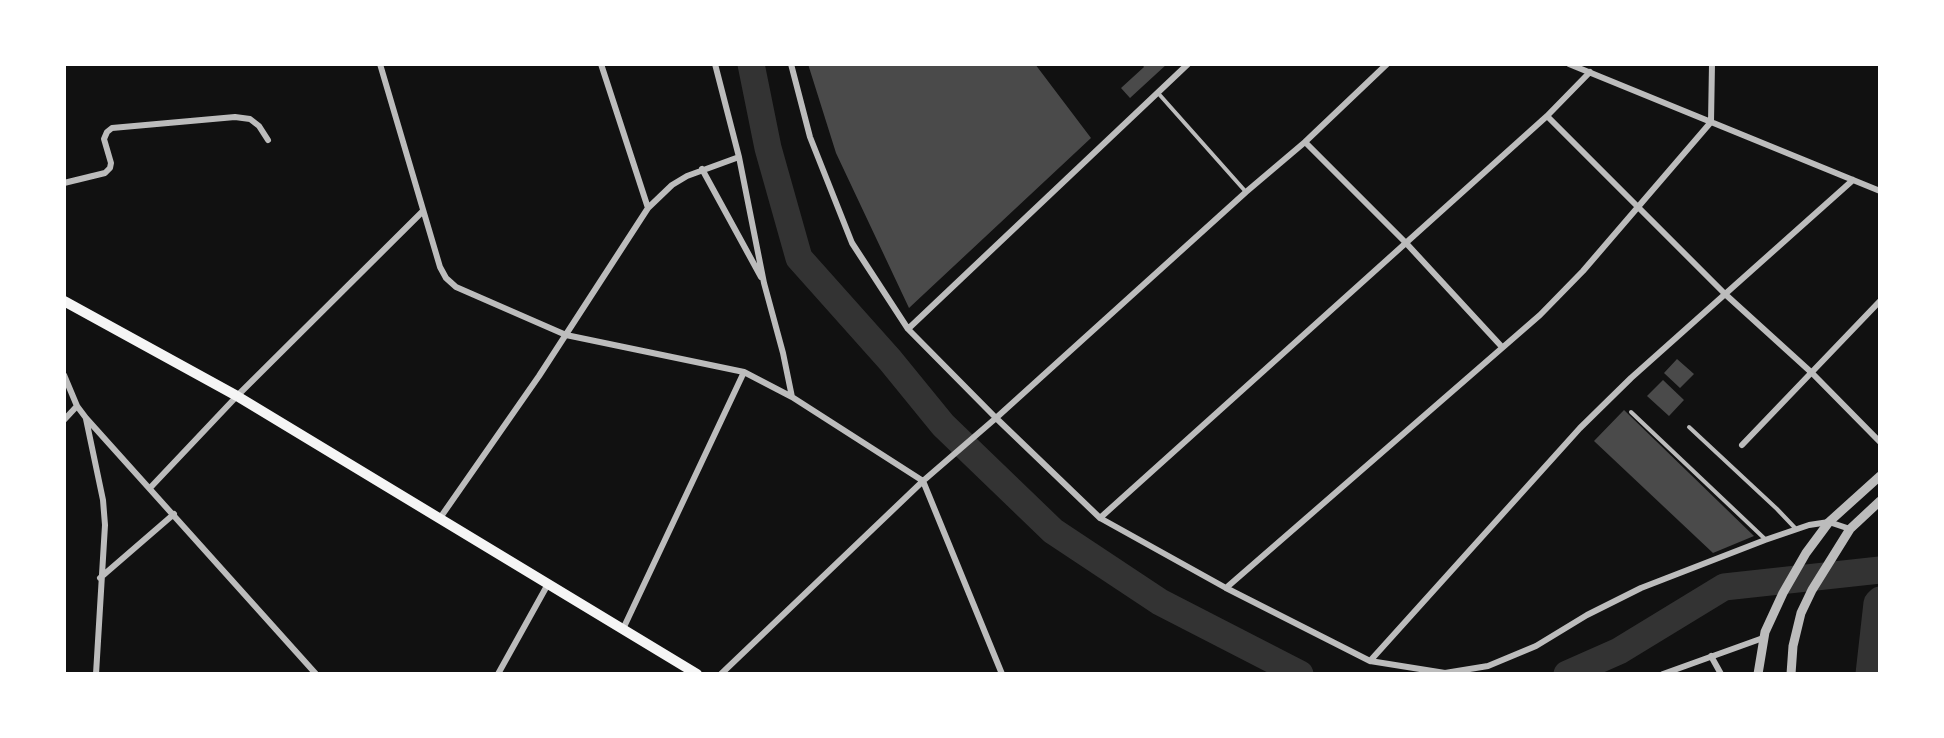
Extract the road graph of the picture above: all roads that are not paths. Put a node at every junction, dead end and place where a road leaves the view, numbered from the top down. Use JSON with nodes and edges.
{"nodes":[{"id":1,"x":380,"y":64,"type":"edge"},
{"id":2,"x":601,"y":64,"type":"edge"},
{"id":3,"x":715,"y":64,"type":"edge"},
{"id":4,"x":791,"y":64,"type":"edge"},
{"id":5,"x":1188,"y":64,"type":"edge"},
{"id":6,"x":1376,"y":64,"type":"edge"},
{"id":7,"x":1569,"y":64,"type":"edge"},
{"id":8,"x":1712,"y":64,"type":"edge"},
{"id":9,"x":1385,"y":67,"type":"edge"},
{"id":10,"x":1590,"y":72,"type":"junction"},
{"id":11,"x":1158,"y":93,"type":"junction"},
{"id":12,"x":1546,"y":116,"type":"junction"},
{"id":13,"x":1711,"y":122,"type":"junction"},
{"id":14,"x":268,"y":140,"type":"dead end"},
{"id":15,"x":1305,"y":142,"type":"junction"},
{"id":16,"x":739,"y":157,"type":"junction"},
{"id":17,"x":702,"y":169,"type":"junction"},
{"id":18,"x":1853,"y":180,"type":"junction"},
{"id":19,"x":64,"y":183,"type":"edge"},
{"id":20,"x":1880,"y":191,"type":"edge"},
{"id":21,"x":1246,"y":192,"type":"junction"},
{"id":22,"x":648,"y":208,"type":"junction"},
{"id":23,"x":1638,"y":208,"type":"junction"},
{"id":24,"x":423,"y":211,"type":"junction"},
{"id":25,"x":1407,"y":243,"type":"junction"},
{"id":26,"x":764,"y":283,"type":"junction"},
{"id":27,"x":1725,"y":294,"type":"junction"},
{"id":28,"x":64,"y":301,"type":"edge"},
{"id":29,"x":1880,"y":301,"type":"edge"},
{"id":30,"x":908,"y":328,"type":"junction"},
{"id":31,"x":566,"y":335,"type":"junction"},
{"id":32,"x":1503,"y":347,"type":"junction"},
{"id":33,"x":744,"y":372,"type":"junction"},
{"id":34,"x":1812,"y":373,"type":"junction"},
{"id":35,"x":64,"y":375,"type":"edge"},
{"id":36,"x":237,"y":396,"type":"junction"},
{"id":37,"x":792,"y":397,"type":"junction"},
{"id":38,"x":77,"y":406,"type":"junction"},
{"id":39,"x":1631,"y":412,"type":"dead end"},
{"id":40,"x":86,"y":418,"type":"junction"},
{"id":41,"x":996,"y":418,"type":"junction"},
{"id":42,"x":64,"y":420,"type":"edge"},
{"id":43,"x":1689,"y":427,"type":"dead end"},
{"id":44,"x":1880,"y":442,"type":"edge"},
{"id":45,"x":1743,"y":445,"type":"dead end"},
{"id":46,"x":1880,"y":476,"type":"edge"},
{"id":47,"x":923,"y":481,"type":"junction"},
{"id":48,"x":150,"y":488,"type":"junction"},
{"id":49,"x":1880,"y":501,"type":"edge"},
{"id":50,"x":174,"y":514,"type":"junction"},
{"id":51,"x":440,"y":518,"type":"junction"},
{"id":52,"x":1100,"y":518,"type":"junction"},
{"id":53,"x":1829,"y":522,"type":"junction"},
{"id":54,"x":1796,"y":529,"type":"junction"},
{"id":55,"x":1847,"y":533,"type":"junction"},
{"id":56,"x":1766,"y":540,"type":"junction"},
{"id":57,"x":100,"y":578,"type":"junction"},
{"id":58,"x":548,"y":584,"type":"junction"},
{"id":59,"x":1226,"y":588,"type":"junction"},
{"id":60,"x":623,"y":629,"type":"junction"},
{"id":61,"x":1764,"y":635,"type":"junction"},
{"id":62,"x":1710,"y":656,"type":"junction"},
{"id":63,"x":1370,"y":661,"type":"junction"},
{"id":64,"x":96,"y":674,"type":"edge"},
{"id":65,"x":316,"y":674,"type":"edge"},
{"id":66,"x":498,"y":674,"type":"edge"},
{"id":67,"x":697,"y":674,"type":"edge"},
{"id":68,"x":721,"y":674,"type":"edge"},
{"id":69,"x":1002,"y":674,"type":"edge"},
{"id":70,"x":1664,"y":674,"type":"edge"},
{"id":71,"x":1721,"y":674,"type":"edge"},
{"id":72,"x":1758,"y":674,"type":"edge"},
{"id":73,"x":1791,"y":674,"type":"edge"}],
"edges":[{"from":1,"to":24,"type":"street"},
{"from":2,"to":22,"type":"street"},
{"from":3,"to":16,"type":"street"},
{"from":4,"to":30,"type":"street"},
{"from":5,"to":11,"type":"street"},
{"from":6,"to":9,"type":"street"},
{"from":7,"to":10,"type":"street"},
{"from":8,"to":13,"type":"street"},
{"from":9,"to":15,"type":"street"},
{"from":10,"to":12,"type":"street"},
{"from":10,"to":13,"type":"street"},
{"from":11,"to":21,"type":"lane"},
{"from":11,"to":30,"type":"street"},
{"from":12,"to":23,"type":"street"},
{"from":12,"to":25,"type":"street"},
{"from":13,"to":18,"type":"street"},
{"from":13,"to":23,"type":"street"},
{"from":14,"to":19,"type":"street"},
{"from":15,"to":21,"type":"street"},
{"from":15,"to":25,"type":"street"},
{"from":16,"to":17,"type":"street"},
{"from":16,"to":26,"type":"street"},
{"from":17,"to":22,"type":"street"},
{"from":17,"to":26,"type":"street"},
{"from":18,"to":20,"type":"street"},
{"from":18,"to":27,"type":"street"},
{"from":21,"to":41,"type":"street"},
{"from":22,"to":31,"type":"street"},
{"from":23,"to":27,"type":"street"},
{"from":23,"to":32,"type":"street"},
{"from":24,"to":31,"type":"street"},
{"from":24,"to":36,"type":"street"},
{"from":25,"to":32,"type":"street"},
{"from":25,"to":52,"type":"street"},
{"from":26,"to":37,"type":"street"},
{"from":27,"to":34,"type":"street"},
{"from":27,"to":63,"type":"street"},
{"from":28,"to":36,"type":"main road"},
{"from":29,"to":34,"type":"street"},
{"from":30,"to":41,"type":"street"},
{"from":31,"to":33,"type":"street"},
{"from":31,"to":51,"type":"street"},
{"from":32,"to":59,"type":"street"},
{"from":33,"to":37,"type":"street"},
{"from":33,"to":60,"type":"street"},
{"from":34,"to":44,"type":"street"},
{"from":34,"to":45,"type":"street"},
{"from":35,"to":38,"type":"street"},
{"from":36,"to":48,"type":"street"},
{"from":36,"to":51,"type":"main road"},
{"from":37,"to":47,"type":"street"},
{"from":38,"to":40,"type":"street"},
{"from":38,"to":42,"type":"street"},
{"from":39,"to":56,"type":"lane"},
{"from":40,"to":48,"type":"street"},
{"from":40,"to":57,"type":"street"},
{"from":41,"to":47,"type":"street"},
{"from":41,"to":52,"type":"street"},
{"from":43,"to":54,"type":"lane"},
{"from":46,"to":53,"type":"street"},
{"from":47,"to":68,"type":"street"},
{"from":47,"to":69,"type":"street"},
{"from":48,"to":50,"type":"street"},
{"from":49,"to":55,"type":"street"},
{"from":50,"to":57,"type":"street"},
{"from":50,"to":65,"type":"street"},
{"from":51,"to":58,"type":"main road"},
{"from":52,"to":59,"type":"street"},
{"from":53,"to":54,"type":"street"},
{"from":53,"to":55,"type":"street"},
{"from":53,"to":61,"type":"street"},
{"from":54,"to":56,"type":"street"},
{"from":55,"to":73,"type":"street"},
{"from":56,"to":63,"type":"street"},
{"from":57,"to":64,"type":"street"},
{"from":58,"to":60,"type":"main road"},
{"from":58,"to":66,"type":"street"},
{"from":59,"to":63,"type":"street"},
{"from":60,"to":67,"type":"main road"},
{"from":61,"to":62,"type":"street"},
{"from":61,"to":72,"type":"street"},
{"from":62,"to":70,"type":"street"},
{"from":62,"to":71,"type":"street"}]}
